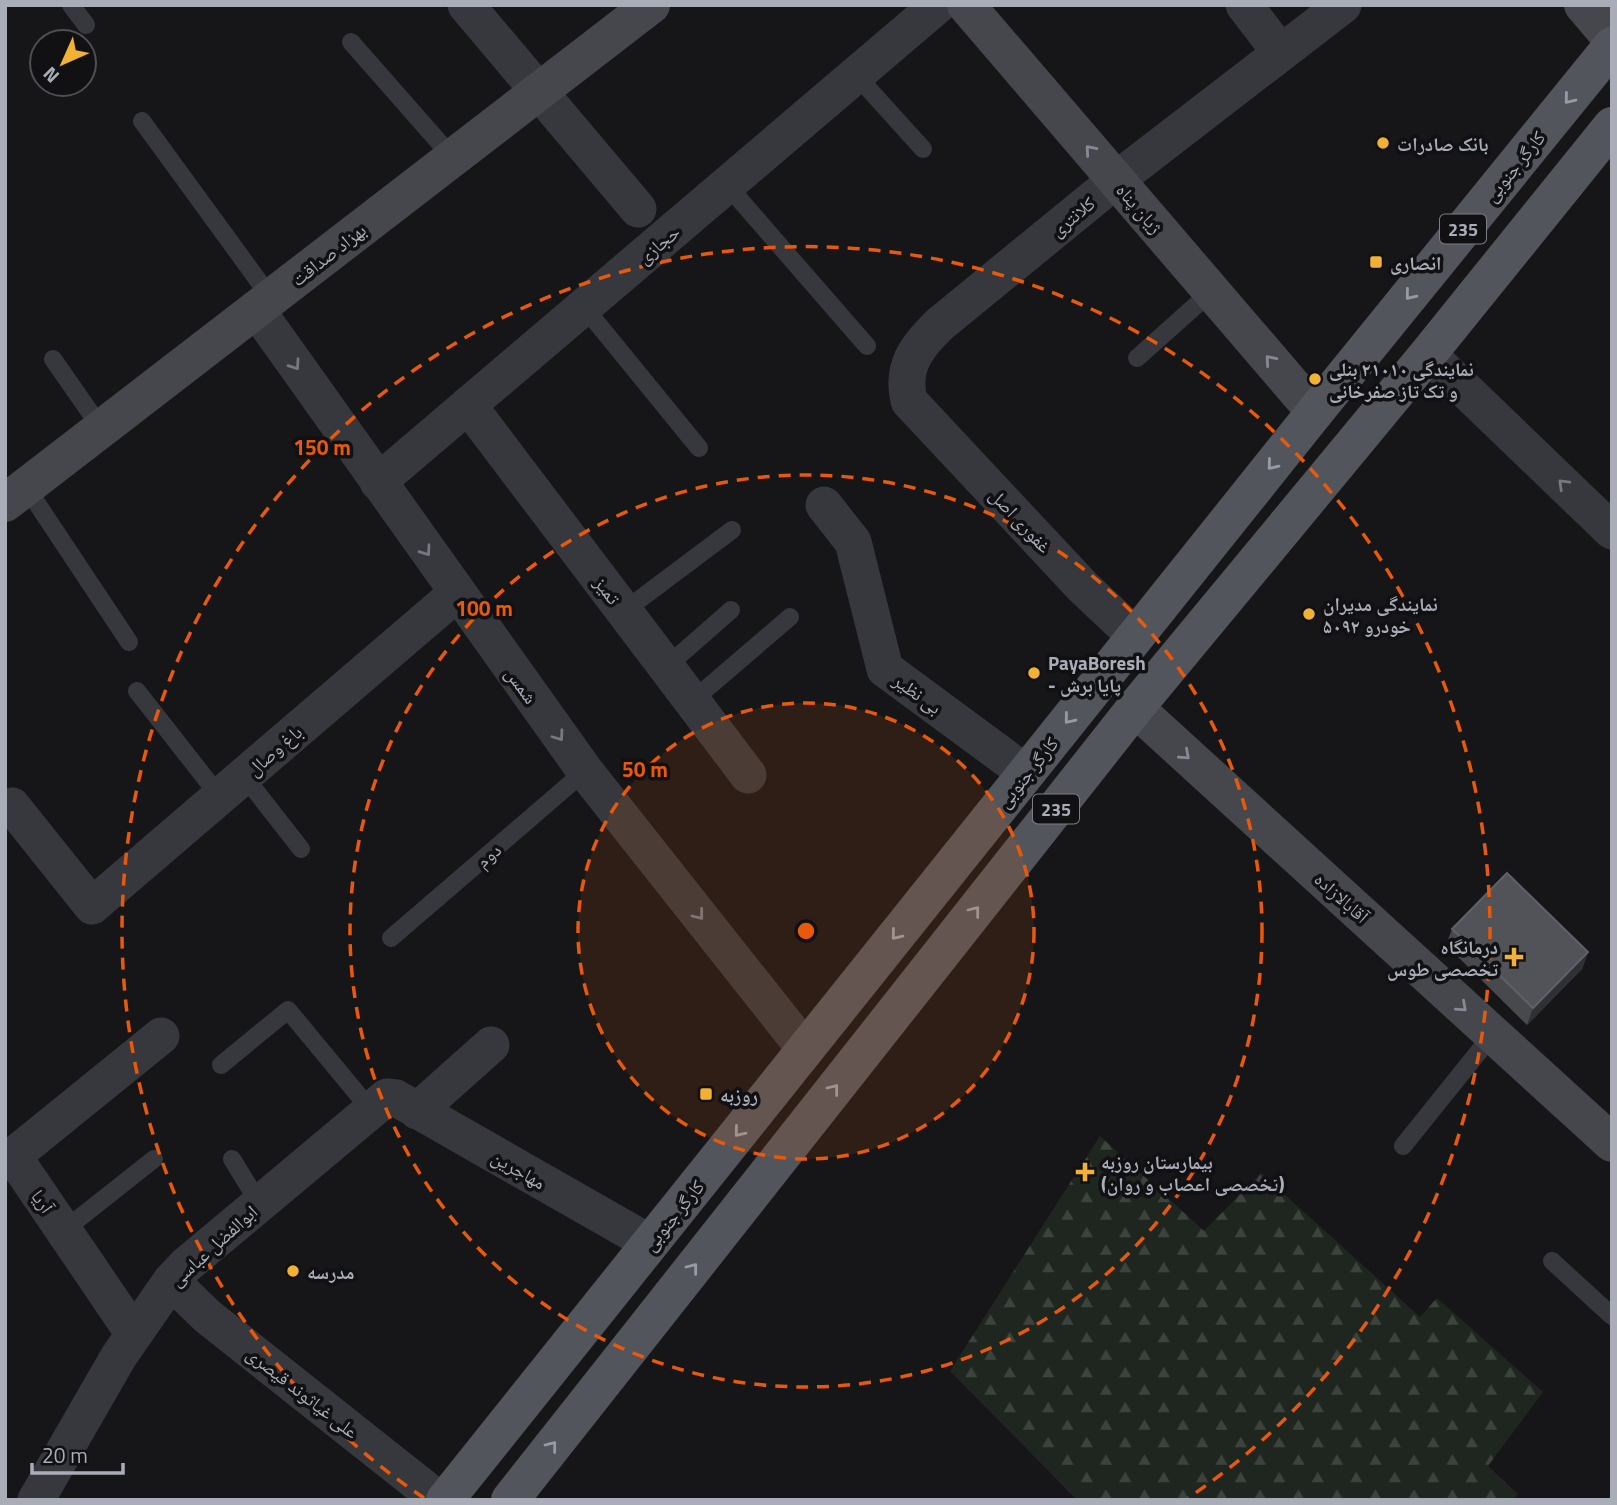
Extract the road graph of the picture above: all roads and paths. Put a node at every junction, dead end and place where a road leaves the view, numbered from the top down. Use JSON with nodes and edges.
{"nodes":[{"id":1,"x":71,"y":5,"type":"edge"},
{"id":2,"x":466,"y":5,"type":"edge"},
{"id":3,"x":651,"y":5,"type":"edge"},
{"id":4,"x":938,"y":5,"type":"edge"},
{"id":5,"x":966,"y":5,"type":"edge"},
{"id":6,"x":1244,"y":5,"type":"edge"},
{"id":7,"x":1343,"y":5,"type":"edge"},
{"id":8,"x":1583,"y":5,"type":"edge"},
{"id":9,"x":86,"y":25,"type":"dead end"},
{"id":10,"x":1612,"y":38,"type":"edge"},
{"id":11,"x":351,"y":42,"type":"dead end"},
{"id":12,"x":1612,"y":46,"type":"edge"},
{"id":13,"x":1281,"y":53,"type":"junction"},
{"id":14,"x":856,"y":75,"type":"junction"},
{"id":15,"x":539,"y":91,"type":"junction"},
{"id":16,"x":142,"y":121,"type":"dead end"},
{"id":17,"x":1612,"y":126,"type":"edge"},
{"id":18,"x":923,"y":149,"type":"dead end"},
{"id":19,"x":453,"y":158,"type":"junction"},
{"id":20,"x":1116,"y":180,"type":"junction"},
{"id":21,"x":727,"y":185,"type":"junction"},
{"id":22,"x":638,"y":209,"type":"dead end"},
{"id":23,"x":1212,"y":292,"type":"junction"},
{"id":24,"x":264,"y":303,"type":"junction"},
{"id":25,"x":584,"y":307,"type":"junction"},
{"id":26,"x":867,"y":346,"type":"dead end"},
{"id":27,"x":1428,"y":354,"type":"junction"},
{"id":28,"x":1137,"y":358,"type":"dead end"},
{"id":29,"x":53,"y":359,"type":"dead end"},
{"id":30,"x":909,"y":401,"type":"joint"},
{"id":31,"x":468,"y":405,"type":"junction"},
{"id":32,"x":1315,"y":412,"type":"junction"},
{"id":33,"x":101,"y":428,"type":"junction"},
{"id":34,"x":699,"y":448,"type":"dead end"},
{"id":35,"x":378,"y":482,"type":"junction"},
{"id":36,"x":16,"y":495,"type":"edge"},
{"id":37,"x":824,"y":505,"type":"dead end"},
{"id":38,"x":732,"y":530,"type":"dead end"},
{"id":39,"x":1612,"y":531,"type":"edge"},
{"id":40,"x":456,"y":594,"type":"junction"},
{"id":41,"x":731,"y":610,"type":"dead end"},
{"id":42,"x":624,"y":611,"type":"junction"},
{"id":43,"x":790,"y":617,"type":"dead end"},
{"id":44,"x":1135,"y":636,"type":"junction"},
{"id":45,"x":129,"y":642,"type":"dead end"},
{"id":46,"x":666,"y":667,"type":"junction"},
{"id":47,"x":137,"y":691,"type":"dead end"},
{"id":48,"x":692,"y":701,"type":"junction"},
{"id":49,"x":1135,"y":708,"type":"junction"},
{"id":50,"x":584,"y":771,"type":"junction"},
{"id":51,"x":1026,"y":773,"type":"junction"},
{"id":52,"x":748,"y":775,"type":"dead end"},
{"id":53,"x":232,"y":786,"type":"junction"},
{"id":54,"x":12,"y":806,"type":"dead end"},
{"id":55,"x":301,"y":849,"type":"dead end"},
{"id":56,"x":391,"y":938,"type":"dead end"},
{"id":57,"x":1493,"y":1034,"type":"junction"},
{"id":58,"x":161,"y":1036,"type":"dead end"},
{"id":59,"x":491,"y":1045,"type":"dead end"},
{"id":60,"x":805,"y":1049,"type":"junction"},
{"id":61,"x":221,"y":1065,"type":"dead end"},
{"id":62,"x":391,"y":1106,"type":"junction"},
{"id":63,"x":1612,"y":1143,"type":"edge"},
{"id":64,"x":1403,"y":1146,"type":"dead end"},
{"id":65,"x":154,"y":1159,"type":"dead end"},
{"id":66,"x":232,"y":1159,"type":"dead end"},
{"id":67,"x":259,"y":1203,"type":"junction"},
{"id":68,"x":63,"y":1231,"type":"junction"},
{"id":69,"x":650,"y":1243,"type":"junction"},
{"id":70,"x":1552,"y":1261,"type":"dead end"},
{"id":71,"x":171,"y":1281,"type":"junction"},
{"id":72,"x":1612,"y":1316,"type":"edge"},
{"id":73,"x":134,"y":1334,"type":"junction"},
{"id":74,"x":36,"y":1500,"type":"edge"},
{"id":75,"x":439,"y":1500,"type":"edge"},
{"id":76,"x":445,"y":1500,"type":"edge"},
{"id":77,"x":510,"y":1500,"type":"edge"}],
"edges":[{"from":1,"to":9,"type":"lane"},
{"from":2,"to":15,"type":"street"},
{"from":3,"to":15,"type":"street","name":"بهزاد صداقت"},
{"from":4,"to":14,"type":"street","name":"حجازی"},
{"from":20,"to":5,"type":"street","name":"ژیان پناه","one_way":true},
{"from":6,"to":13,"type":"street"},
{"from":7,"to":13,"type":"street","name":"کلانتری"},
{"from":8,"to":10,"type":"street"},
{"from":11,"to":19,"type":"lane"},
{"from":12,"to":32,"type":"main road","name":"کارگر جنوبی","number":"235","one_way":true},
{"from":13,"to":20,"type":"street","name":"کلانتری"},
{"from":14,"to":18,"type":"lane"},
{"from":14,"to":21,"type":"street","name":"حجازی"},
{"from":15,"to":19,"type":"street","name":"بهزاد صداقت"},
{"from":15,"to":22,"type":"street"},
{"from":16,"to":24,"type":"lane"},
{"from":17,"to":27,"type":"main road","number":"235"},
{"from":19,"to":24,"type":"street","name":"بهزاد صداقت"},
{"from":20,"to":23,"type":"street","name":"ژیان پناه"},
{"from":20,"to":30,"type":"street","name":"کلانتری"},
{"from":21,"to":25,"type":"street","name":"حجازی"},
{"from":21,"to":26,"type":"lane"},
{"from":23,"to":28,"type":"lane"},
{"from":32,"to":23,"type":"street","name":"ژیان پناه","one_way":true},
{"from":24,"to":33,"type":"street","name":"بهزاد صداقت"},
{"from":24,"to":35,"type":"street","name":"شمس","one_way":true},
{"from":25,"to":31,"type":"street","name":"حجازی"},
{"from":25,"to":34,"type":"lane"},
{"from":39,"to":27,"type":"street","one_way":true},
{"from":27,"to":49,"type":"main road","number":"235"},
{"from":29,"to":33,"type":"lane"},
{"from":30,"to":44,"type":"street","name":"غفوری اصل"},
{"from":31,"to":35,"type":"street","name":"حجازی"},
{"from":31,"to":42,"type":"street","name":"تمیز"},
{"from":32,"to":44,"type":"main road","name":"کارگر جنوبی","number":"235","one_way":true},
{"from":33,"to":36,"type":"street","name":"بهزاد صداقت"},
{"from":35,"to":40,"type":"street","name":"شمس","one_way":true},
{"from":36,"to":45,"type":"lane"},
{"from":37,"to":51,"type":"street","name":"بی نظیر"},
{"from":38,"to":42,"type":"lane"},
{"from":40,"to":50,"type":"street","name":"شمس","one_way":true},
{"from":40,"to":53,"type":"street","name":"باغ وصال"},
{"from":41,"to":46,"type":"lane"},
{"from":42,"to":46,"type":"street","name":"تمیز"},
{"from":43,"to":48,"type":"lane"},
{"from":44,"to":51,"type":"main road","name":"کارگر جنوبی","number":"235","one_way":true},
{"from":46,"to":48,"type":"street","name":"تمیز"},
{"from":47,"to":53,"type":"lane"},
{"from":48,"to":52,"type":"street","name":"تمیز"},
{"from":49,"to":57,"type":"street","name":"آقابالازاده","one_way":true},
{"from":77,"to":49,"type":"main road","number":"235","one_way":true},
{"from":50,"to":56,"type":"lane","name":"دوم"},
{"from":50,"to":60,"type":"street","name":"شمس","one_way":true},
{"from":51,"to":60,"type":"main road","name":"کارگر جنوبی","number":"235","one_way":true},
{"from":53,"to":54,"type":"street","name":"باغ وصال"},
{"from":53,"to":55,"type":"lane"},
{"from":57,"to":63,"type":"street","name":"آقابالازاده"},
{"from":57,"to":64,"type":"lane"},
{"from":58,"to":68,"type":"street","name":"آریا"},
{"from":59,"to":62,"type":"street","name":"ابوالفضل عباسی"},
{"from":60,"to":69,"type":"main road","name":"کارگر جنوبی","number":"235","one_way":true},
{"from":61,"to":62,"type":"lane"},
{"from":62,"to":67,"type":"street","name":"ابوالفضل عباسی"},
{"from":62,"to":69,"type":"street","name":"مهاجرین"},
{"from":65,"to":68,"type":"lane"},
{"from":66,"to":67,"type":"lane"},
{"from":67,"to":71,"type":"street","name":"ابوالفضل عباسی"},
{"from":68,"to":73,"type":"street","name":"آریا"},
{"from":69,"to":76,"type":"main road","name":"کارگر جنوبی","number":"235"},
{"from":70,"to":72,"type":"lane"},
{"from":71,"to":73,"type":"street","name":"ابوالفضل عباسی"},
{"from":71,"to":75,"type":"street","name":"علی غیاثوند قیصری"},
{"from":73,"to":74,"type":"street","name":"ابوالفضل عباسی"}]}
